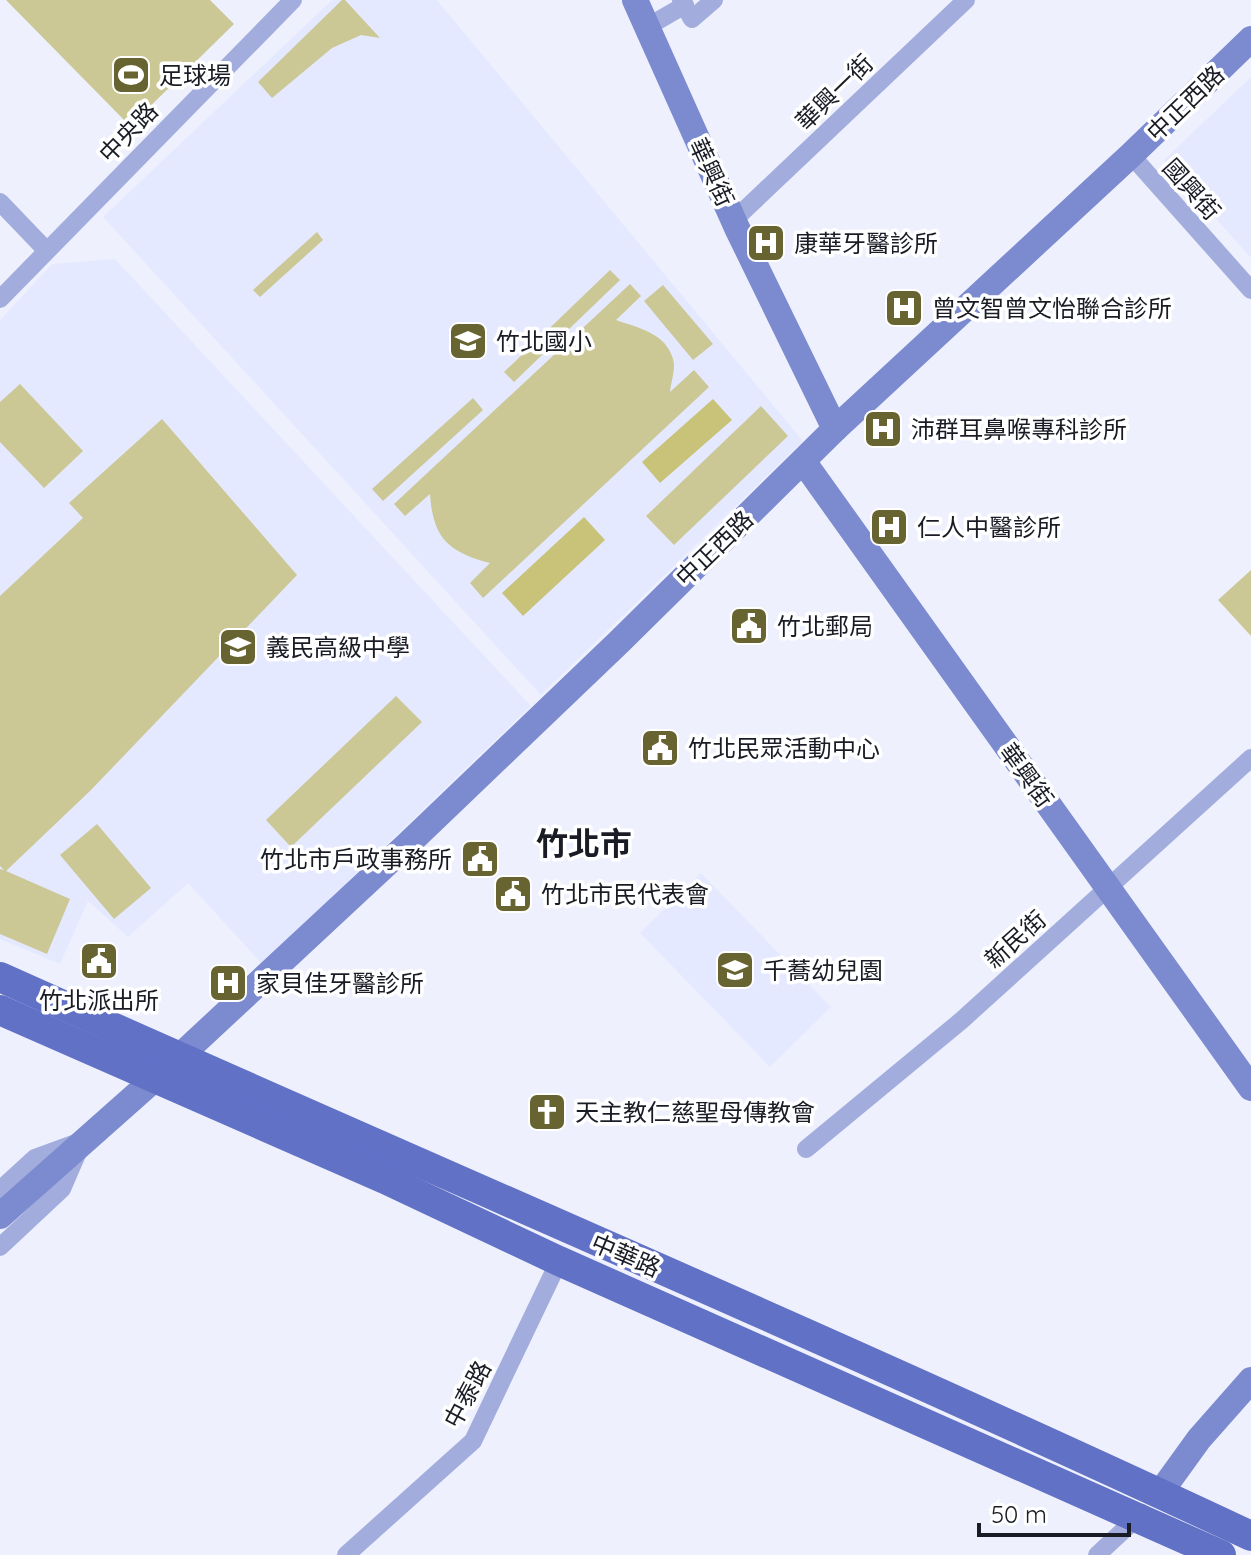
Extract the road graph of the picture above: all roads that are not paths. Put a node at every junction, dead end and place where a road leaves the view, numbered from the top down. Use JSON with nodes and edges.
{"nodes":[{"id":1,"x":293,"y":0,"type":"edge"},
{"id":2,"x":635,"y":0,"type":"edge"},
{"id":3,"x":714,"y":0,"type":"edge"},
{"id":4,"x":966,"y":0,"type":"edge"},
{"id":5,"x":683,"y":3,"type":"edge"},
{"id":6,"x":647,"y":27,"type":"junction"},
{"id":7,"x":1251,"y":39,"type":"edge"},
{"id":8,"x":1131,"y":155,"type":"junction"},
{"id":9,"x":0,"y":202,"type":"edge"},
{"id":10,"x":735,"y":219,"type":"junction"},
{"id":11,"x":46,"y":250,"type":"junction"},
{"id":12,"x":1251,"y":290,"type":"edge"},
{"id":13,"x":0,"y":299,"type":"edge"},
{"id":14,"x":835,"y":429,"type":"junction"},
{"id":15,"x":803,"y":461,"type":"junction"},
{"id":16,"x":1251,"y":758,"type":"edge"},
{"id":17,"x":1107,"y":887,"type":"junction"},
{"id":18,"x":0,"y":977,"type":"edge"},
{"id":19,"x":0,"y":1010,"type":"edge"},
{"id":20,"x":167,"y":1068,"type":"junction"},
{"id":21,"x":1251,"y":1088,"type":"edge"},
{"id":22,"x":83,"y":1140,"type":"junction"},
{"id":23,"x":806,"y":1149,"type":"dead end"},
{"id":24,"x":0,"y":1190,"type":"edge"},
{"id":25,"x":0,"y":1216,"type":"edge"},
{"id":26,"x":0,"y":1247,"type":"edge"},
{"id":27,"x":559,"y":1261,"type":"junction"},
{"id":28,"x":1251,"y":1380,"type":"edge"},
{"id":29,"x":1160,"y":1493,"type":"junction"},
{"id":30,"x":1139,"y":1517,"type":"junction"},
{"id":31,"x":1251,"y":1536,"type":"edge"},
{"id":32,"x":346,"y":1555,"type":"edge"},
{"id":33,"x":1097,"y":1555,"type":"edge"},
{"id":34,"x":1221,"y":1555,"type":"edge"}],
"edges":[{"from":1,"to":11,"type":"street","name":"中央路"},
{"from":2,"to":6,"type":"main road","name":"華興街"},
{"from":3,"to":5,"type":"street"},
{"from":4,"to":10,"type":"street","name":"華興一街"},
{"from":5,"to":6,"type":"street"},
{"from":6,"to":10,"type":"main road","name":"華興街"},
{"from":7,"to":8,"type":"main road","name":"中正西路"},
{"from":8,"to":12,"type":"street","name":"國興街"},
{"from":8,"to":14,"type":"main road","name":"中正西路"},
{"from":9,"to":11,"type":"street"},
{"from":10,"to":14,"type":"main road","name":"華興街"},
{"from":11,"to":13,"type":"street","name":"中央路"},
{"from":14,"to":15,"type":"main road","name":"中正西路"},
{"from":15,"to":17,"type":"main road","name":"華興街"},
{"from":15,"to":20,"type":"main road","name":"中正西路"},
{"from":16,"to":17,"type":"street","name":"新民街"},
{"from":17,"to":21,"type":"main road","name":"華興街"},
{"from":17,"to":23,"type":"street","name":"新民街"},
{"from":18,"to":20,"type":"main road","name":"中華路"},
{"from":19,"to":20,"type":"main road","name":"中華路"},
{"from":20,"to":22,"type":"main road","name":"中正西路"},
{"from":20,"to":27,"type":"main road","name":"中華路"},
{"from":20,"to":29,"type":"main road","name":"中華路"},
{"from":22,"to":24,"type":"street"},
{"from":22,"to":25,"type":"main road","name":"中正西路"},
{"from":22,"to":26,"type":"street"},
{"from":27,"to":30,"type":"main road","name":"中華路"},
{"from":27,"to":32,"type":"street","name":"中泰路"},
{"from":28,"to":29,"type":"main road"},
{"from":29,"to":30,"type":"street"},
{"from":29,"to":31,"type":"main road","name":"中華路"},
{"from":30,"to":33,"type":"street"},
{"from":30,"to":34,"type":"main road","name":"中華路"}]}
